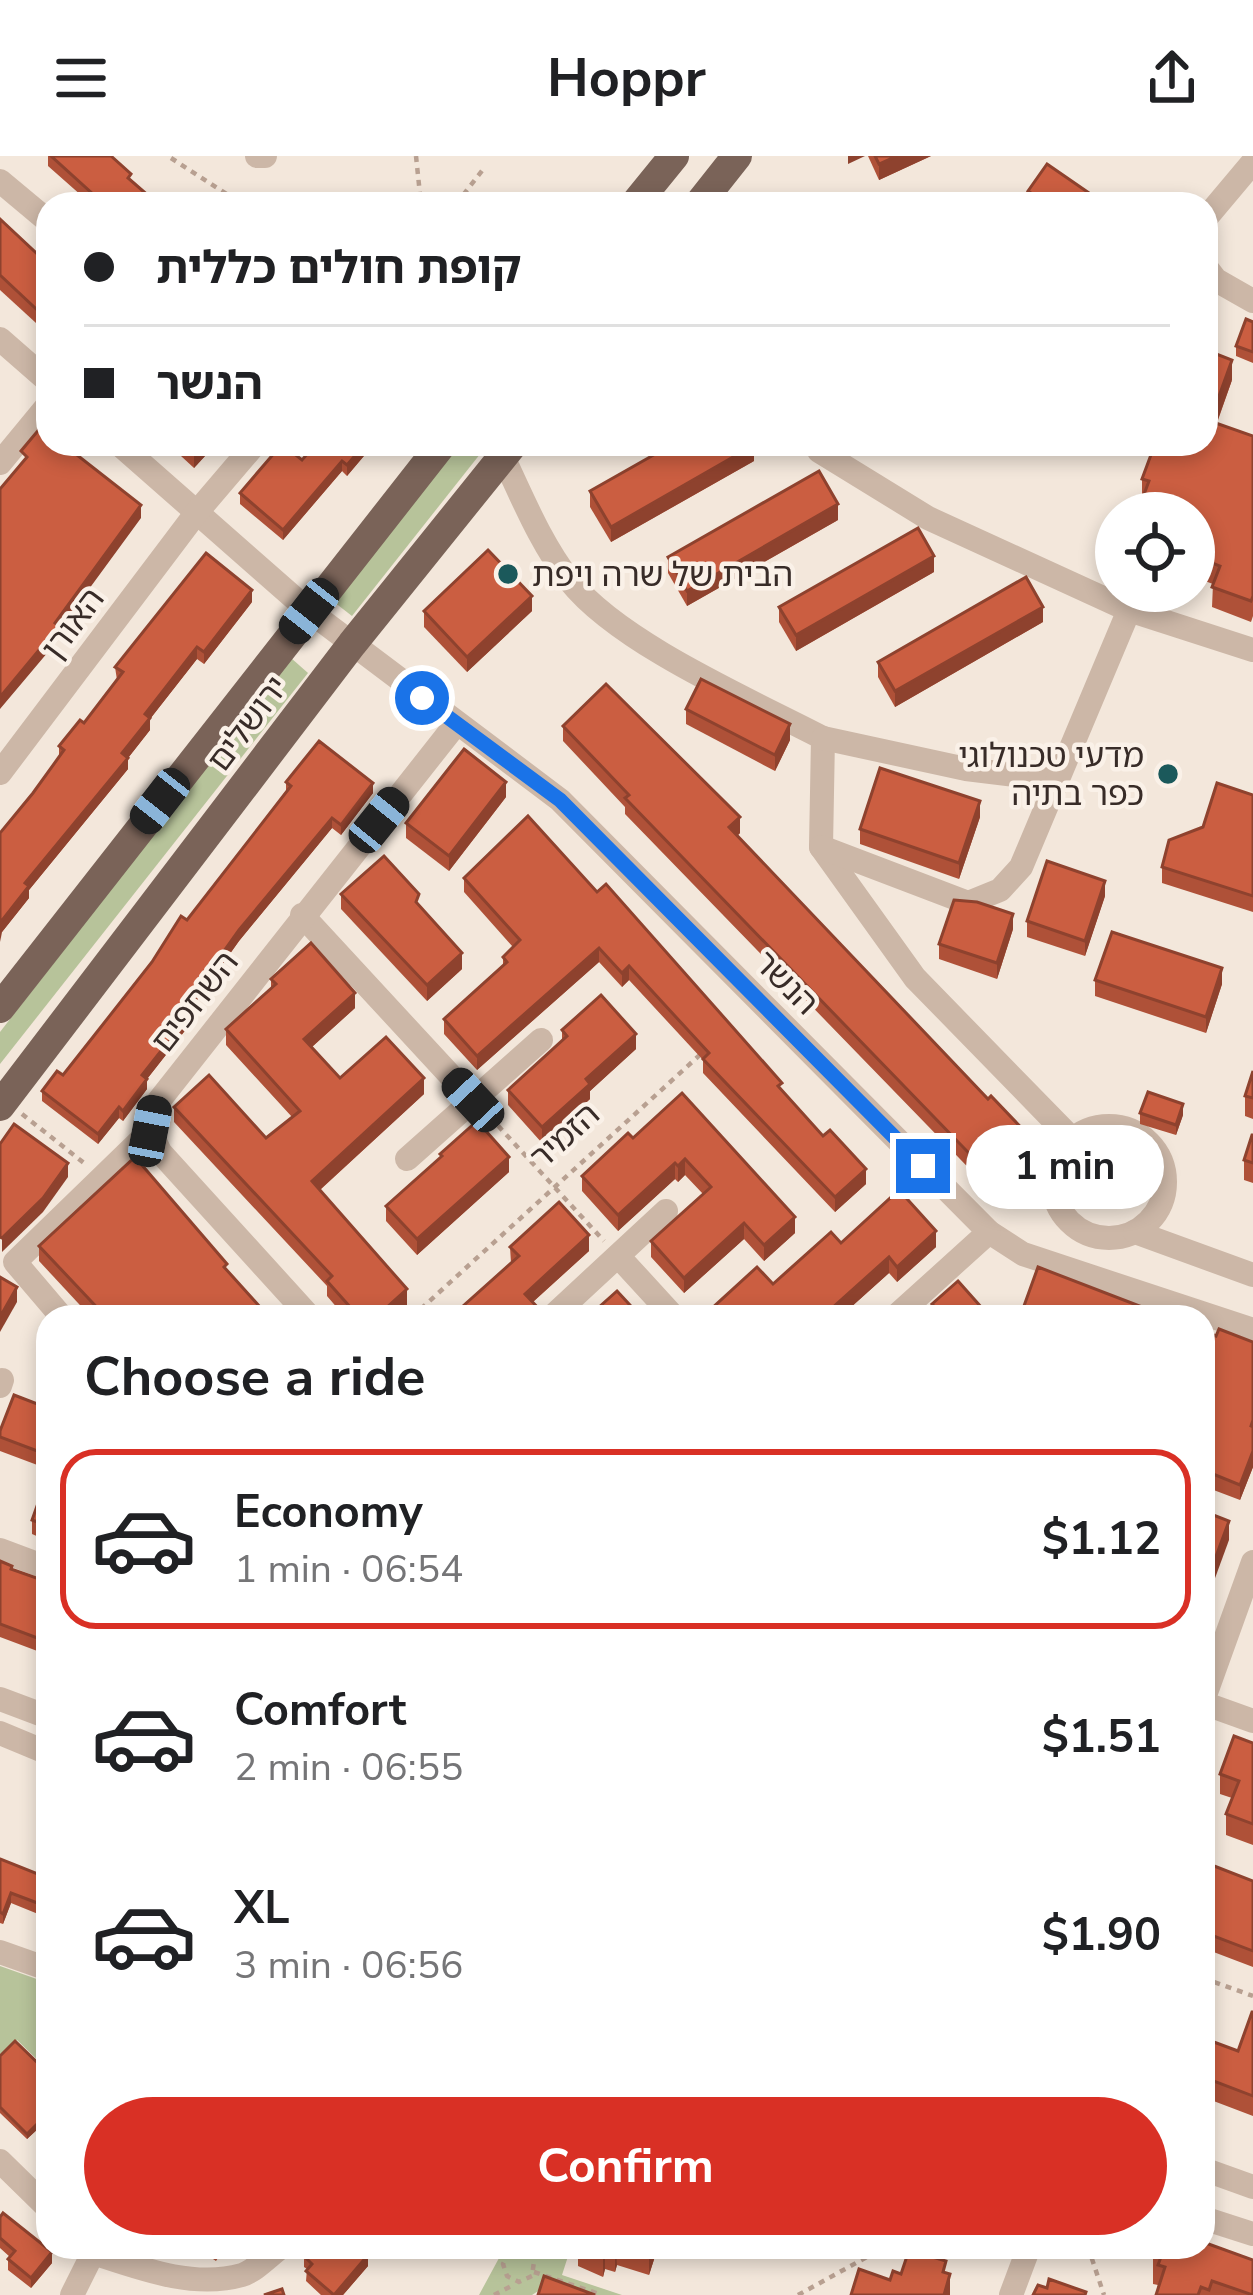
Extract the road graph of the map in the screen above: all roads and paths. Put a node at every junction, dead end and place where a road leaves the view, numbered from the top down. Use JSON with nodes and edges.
{"nodes":[{"id":1,"x":416,"y":156,"type":"edge"},
{"id":2,"x":674,"y":156,"type":"edge"},
{"id":3,"x":737,"y":156,"type":"edge"},
{"id":4,"x":171,"y":158,"type":"edge"},
{"id":5,"x":1253,"y":162,"type":"edge"},
{"id":6,"x":485,"y":166,"type":"dead end"},
{"id":7,"x":0,"y":182,"type":"edge"},
{"id":8,"x":223,"y":192,"type":"edge"},
{"id":9,"x":420,"y":192,"type":"edge"},
{"id":10,"x":465,"y":192,"type":"edge"},
{"id":11,"x":645,"y":192,"type":"edge"},
{"id":12,"x":708,"y":192,"type":"edge"},
{"id":13,"x":1218,"y":204,"type":"edge"},
{"id":14,"x":36,"y":211,"type":"edge"},
{"id":15,"x":1218,"y":281,"type":"edge"},
{"id":16,"x":1253,"y":301,"type":"edge"},
{"id":17,"x":0,"y":339,"type":"edge"},
{"id":18,"x":36,"y":370,"type":"edge"},
{"id":19,"x":36,"y":420,"type":"edge"},
{"id":20,"x":133,"y":456,"type":"edge"},
{"id":21,"x":245,"y":456,"type":"edge"},
{"id":22,"x":432,"y":456,"type":"edge"},
{"id":23,"x":504,"y":456,"type":"edge"},
{"id":24,"x":510,"y":456,"type":"edge"},
{"id":25,"x":827,"y":456,"type":"edge"},
{"id":26,"x":0,"y":463,"type":"edge"},
{"id":27,"x":196,"y":512,"type":"junction"},
{"id":28,"x":1095,"y":594,"type":"edge"},
{"id":29,"x":309,"y":611,"type":"junction"},
{"id":30,"x":1128,"y":612,"type":"edge"},
{"id":31,"x":1135,"y":612,"type":"edge"},
{"id":32,"x":352,"y":644,"type":"junction"},
{"id":33,"x":1253,"y":650,"type":"edge"},
{"id":34,"x":457,"y":724,"type":"junction"},
{"id":35,"x":823,"y":738,"type":"junction"},
{"id":36,"x":0,"y":773,"type":"edge"},
{"id":37,"x":1055,"y":780,"type":"junction"},
{"id":38,"x":820,"y":847,"type":"junction"},
{"id":39,"x":302,"y":915,"type":"junction"},
{"id":40,"x":0,"y":1008,"type":"edge"},
{"id":41,"x":542,"y":1040,"type":"dead end"},
{"id":42,"x":708,"y":1048,"type":"edge"},
{"id":43,"x":473,"y":1100,"type":"junction"},
{"id":44,"x":3,"y":1103,"type":"edge"},
{"id":45,"x":150,"y":1131,"type":"junction"},
{"id":46,"x":1072,"y":1139,"type":"junction"},
{"id":47,"x":406,"y":1159,"type":"dead end"},
{"id":48,"x":102,"y":1178,"type":"junction"},
{"id":49,"x":555,"y":1187,"type":"junction"},
{"id":50,"x":666,"y":1211,"type":"dead end"},
{"id":51,"x":988,"y":1232,"type":"junction"},
{"id":52,"x":1136,"y":1232,"type":"junction"},
{"id":53,"x":619,"y":1257,"type":"junction"},
{"id":54,"x":1253,"y":1275,"type":"edge"},
{"id":55,"x":52,"y":1305,"type":"edge"},
{"id":56,"x":299,"y":1305,"type":"edge"},
{"id":57,"x":425,"y":1305,"type":"edge"},
{"id":58,"x":565,"y":1305,"type":"edge"},
{"id":59,"x":663,"y":1305,"type":"edge"},
{"id":60,"x":908,"y":1305,"type":"edge"},
{"id":61,"x":1177,"y":1305,"type":"edge"},
{"id":62,"x":1215,"y":1317,"type":"edge"},
{"id":63,"x":1253,"y":1330,"type":"edge"},
{"id":64,"x":0,"y":1550,"type":"edge"},
{"id":65,"x":1253,"y":1562,"type":"edge"},
{"id":66,"x":36,"y":1564,"type":"edge"},
{"id":67,"x":1215,"y":1668,"type":"edge"},
{"id":68,"x":0,"y":1699,"type":"edge"},
{"id":69,"x":1215,"y":1707,"type":"edge"},
{"id":70,"x":36,"y":1712,"type":"edge"},
{"id":71,"x":1253,"y":1721,"type":"edge"},
{"id":72,"x":0,"y":1733,"type":"edge"},
{"id":73,"x":36,"y":1748,"type":"edge"},
{"id":74,"x":0,"y":1952,"type":"edge"},
{"id":75,"x":36,"y":1966,"type":"edge"},
{"id":76,"x":1215,"y":1982,"type":"edge"},
{"id":77,"x":1253,"y":1996,"type":"edge"},
{"id":78,"x":0,"y":2161,"type":"edge"},
{"id":79,"x":1215,"y":2173,"type":"edge"},
{"id":80,"x":1253,"y":2187,"type":"edge"},
{"id":81,"x":36,"y":2196,"type":"edge"},
{"id":82,"x":1215,"y":2222,"type":"edge"},
{"id":83,"x":1253,"y":2234,"type":"edge"},
{"id":84,"x":86,"y":2259,"type":"edge"},
{"id":85,"x":115,"y":2259,"type":"edge"},
{"id":86,"x":264,"y":2259,"type":"edge"},
{"id":87,"x":505,"y":2259,"type":"edge"},
{"id":88,"x":532,"y":2259,"type":"edge"},
{"id":89,"x":862,"y":2259,"type":"edge"},
{"id":90,"x":1022,"y":2259,"type":"edge"},
{"id":91,"x":1092,"y":2259,"type":"edge"},
{"id":92,"x":534,"y":2272,"type":"junction"},
{"id":93,"x":519,"y":2282,"type":"junction"},
{"id":94,"x":192,"y":2286,"type":"edge"},
{"id":95,"x":72,"y":2295,"type":"edge"},
{"id":96,"x":494,"y":2295,"type":"edge"},
{"id":97,"x":602,"y":2295,"type":"edge"},
{"id":98,"x":798,"y":2295,"type":"edge"},
{"id":99,"x":1011,"y":2295,"type":"edge"},
{"id":100,"x":1104,"y":2295,"type":"edge"}],
"edges":[{"from":1,"to":9,"type":"path"},
{"from":2,"to":11,"type":"main road"},
{"from":3,"to":12,"type":"main road"},
{"from":4,"to":8,"type":"path"},
{"from":5,"to":13,"type":"street"},
{"from":6,"to":10,"type":"path"},
{"from":7,"to":14,"type":"street"},
{"from":15,"to":16,"type":"street"},
{"from":17,"to":18,"type":"street"},
{"from":19,"to":26,"type":"street"},
{"from":20,"to":27,"type":"street","name":"הנשר"},
{"from":21,"to":27,"type":"street","name":"האורן"},
{"from":22,"to":29,"type":"main road","name":"ירושלים"},
{"from":23,"to":32,"type":"main road","name":"ירושלים"},
{"from":24,"to":35,"type":"street"},
{"from":25,"to":28,"type":"street"},
{"from":27,"to":29,"type":"street","name":"הנשר"},
{"from":27,"to":36,"type":"street","name":"האורן"},
{"from":29,"to":32,"type":"street","name":"הנשר"},
{"from":29,"to":40,"type":"main road","name":"ירושלים"},
{"from":30,"to":37,"type":"street"},
{"from":31,"to":33,"type":"street"},
{"from":32,"to":34,"type":"street","name":"הנשר"},
{"from":32,"to":44,"type":"main road","name":"ירושלים"},
{"from":34,"to":39,"type":"street","name":"השחפים"},
{"from":34,"to":51,"type":"street","name":"הנשר"},
{"from":35,"to":37,"type":"street"},
{"from":35,"to":38,"type":"street"},
{"from":37,"to":38,"type":"street"},
{"from":38,"to":46,"type":"street"},
{"from":39,"to":43,"type":"street"},
{"from":39,"to":45,"type":"street","name":"השחפים"},
{"from":41,"to":43,"type":"street"},
{"from":42,"to":49,"type":"path","name":"הזמיר"},
{"from":43,"to":47,"type":"street"},
{"from":43,"to":49,"type":"path"},
{"from":44,"to":48,"type":"path"},
{"from":45,"to":48,"type":"street","name":"השחפים"},
{"from":45,"to":56,"type":"street"},
{"from":46,"to":52,"type":"street"},
{"from":46,"to":52,"type":"street"},
{"from":48,"to":55,"type":"street","name":"השחפים"},
{"from":49,"to":53,"type":"path"},
{"from":49,"to":57,"type":"path","name":"הזמיר"},
{"from":50,"to":53,"type":"street"},
{"from":51,"to":60,"type":"street"},
{"from":51,"to":61,"type":"street","name":"הנשר"},
{"from":52,"to":54,"type":"street"},
{"from":53,"to":58,"type":"street"},
{"from":53,"to":59,"type":"street"},
{"from":62,"to":63,"type":"street","name":"הנשר"},
{"from":64,"to":66,"type":"street"},
{"from":65,"to":67,"type":"street"},
{"from":68,"to":70,"type":"street"},
{"from":69,"to":71,"type":"street"},
{"from":72,"to":73,"type":"street"},
{"from":74,"to":75,"type":"street"},
{"from":76,"to":77,"type":"path"},
{"from":78,"to":81,"type":"street"},
{"from":79,"to":80,"type":"street"},
{"from":82,"to":83,"type":"street"},
{"from":84,"to":95,"type":"street"},
{"from":85,"to":94,"type":"street"},
{"from":86,"to":94,"type":"street"},
{"from":87,"to":93,"type":"path"},
{"from":88,"to":92,"type":"path"},
{"from":89,"to":98,"type":"path"},
{"from":90,"to":99,"type":"street"},
{"from":91,"to":100,"type":"path"},
{"from":92,"to":93,"type":"path"},
{"from":92,"to":97,"type":"path"},
{"from":93,"to":96,"type":"path"}]}
